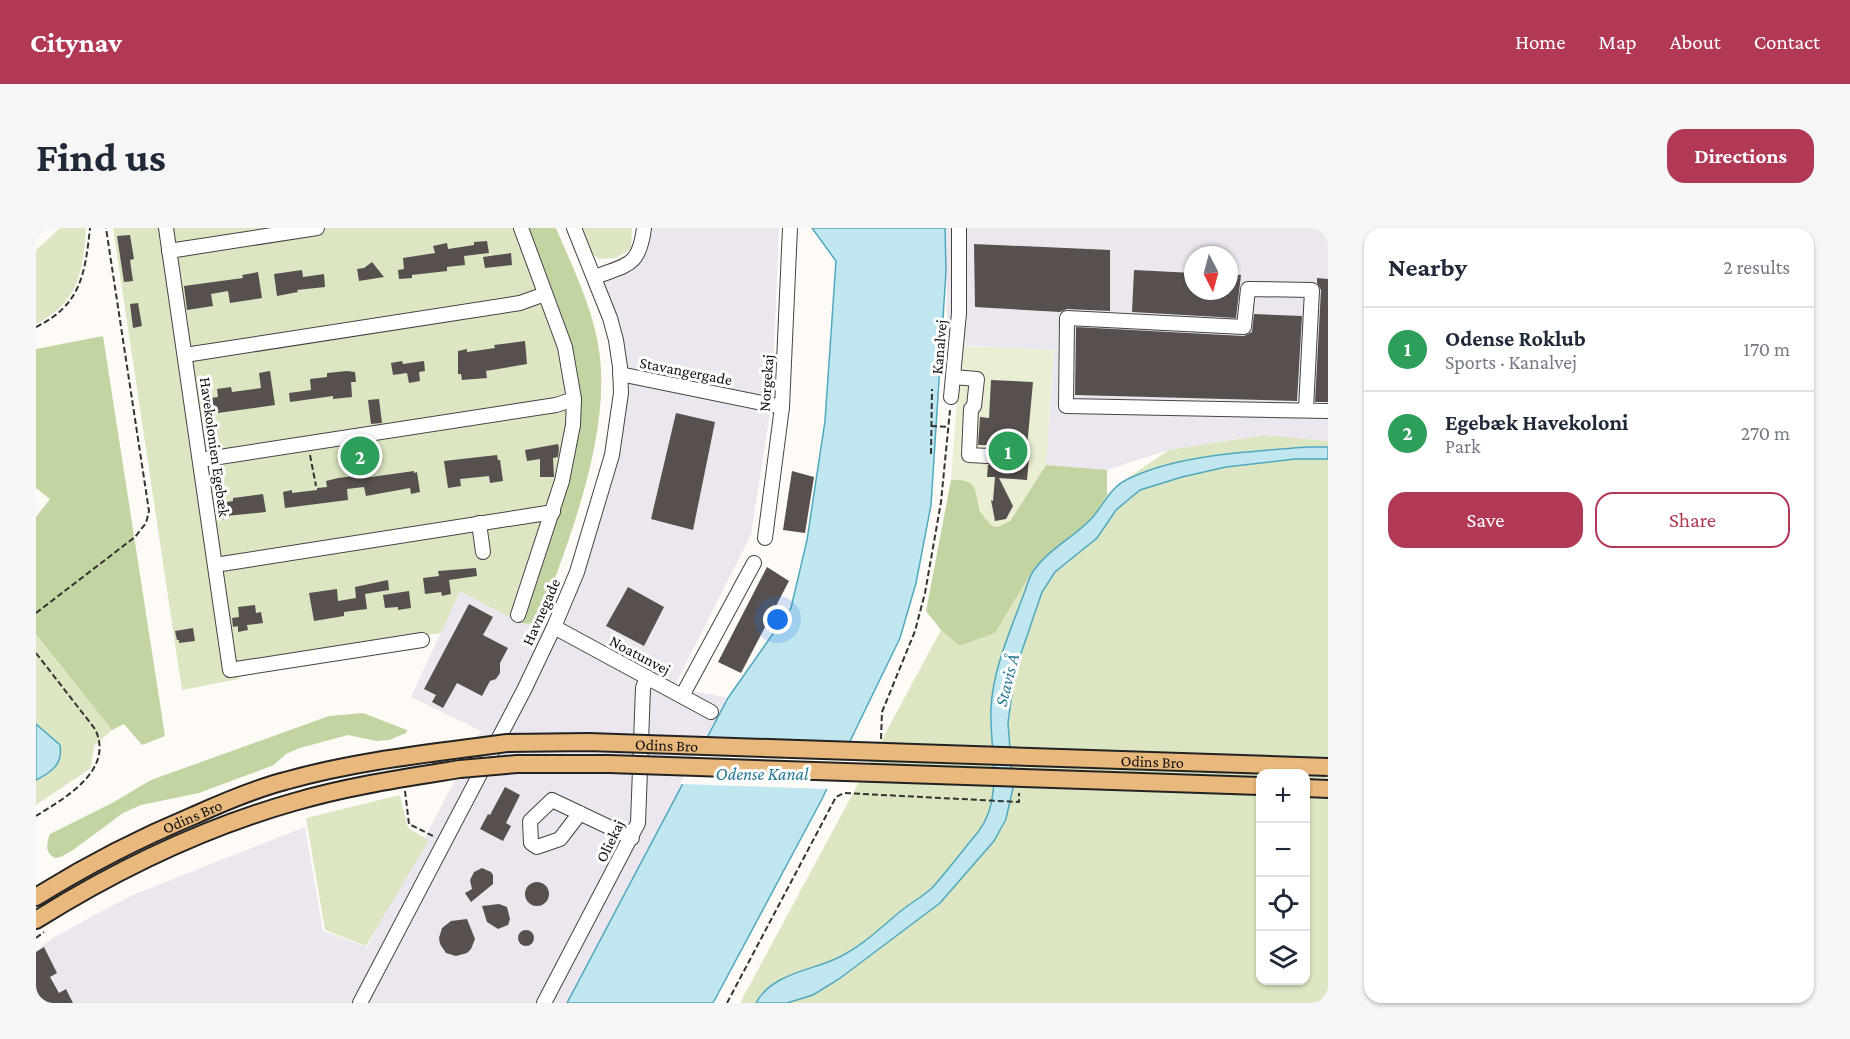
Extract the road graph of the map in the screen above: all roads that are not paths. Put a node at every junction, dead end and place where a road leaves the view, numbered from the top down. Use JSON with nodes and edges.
{"nodes":[{"id":1,"x":166,"y":228,"type":"edge"},
{"id":2,"x":317,"y":228,"type":"edge"},
{"id":3,"x":521,"y":228,"type":"edge"},
{"id":4,"x":574,"y":228,"type":"edge"},
{"id":5,"x":644,"y":228,"type":"edge"},
{"id":6,"x":790,"y":228,"type":"edge"},
{"id":7,"x":959,"y":228,"type":"edge"},
{"id":8,"x":170,"y":251,"type":"junction"},
{"id":9,"x":595,"y":277,"type":"junction"},
{"id":10,"x":545,"y":294,"type":"junction"},
{"id":11,"x":184,"y":355,"type":"junction"},
{"id":12,"x":620,"y":374,"type":"junction"},
{"id":13,"x":953,"y":377,"type":"junction"},
{"id":14,"x":951,"y":397,"type":"road end"},
{"id":15,"x":574,"y":399,"type":"junction"},
{"id":16,"x":782,"y":407,"type":"junction"},
{"id":17,"x":1306,"y":409,"type":"junction"},
{"id":18,"x":1328,"y":411,"type":"edge"},
{"id":19,"x":988,"y":456,"type":"dead end"},
{"id":20,"x":200,"y":460,"type":"junction"},
{"id":21,"x":553,"y":512,"type":"junction"},
{"id":22,"x":479,"y":523,"type":"junction"},
{"id":23,"x":765,"y":538,"type":"dead end"},
{"id":24,"x":483,"y":552,"type":"dead end"},
{"id":25,"x":754,"y":563,"type":"dead end"},
{"id":26,"x":215,"y":565,"type":"junction"},
{"id":27,"x":518,"y":615,"type":"dead end"},
{"id":28,"x":554,"y":627,"type":"junction"},
{"id":29,"x":422,"y":640,"type":"dead end"},
{"id":30,"x":647,"y":677,"type":"junction"},
{"id":31,"x":682,"y":696,"type":"junction"},
{"id":32,"x":711,"y":712,"type":"dead end"},
{"id":33,"x":1328,"y":767,"type":"edge"},
{"id":34,"x":1256,"y":786,"type":"edge"},
{"id":35,"x":1310,"y":788,"type":"edge"},
{"id":36,"x":1328,"y":789,"type":"edge"},
{"id":37,"x":580,"y":813,"type":"dead end"},
{"id":38,"x":632,"y":837,"type":"junction"},
{"id":39,"x":36,"y":897,"type":"edge"},
{"id":40,"x":40,"y":926,"type":"edge"},
{"id":41,"x":360,"y":1003,"type":"edge"},
{"id":42,"x":544,"y":1003,"type":"edge"}],
"edges":[{"from":1,"to":8,"type":"street","name":"Havekolonien Egebæk"},
{"from":2,"to":8,"type":"street"},
{"from":3,"to":10,"type":"street"},
{"from":4,"to":9,"type":"street","name":"Havnegade"},
{"from":5,"to":9,"type":"street"},
{"from":6,"to":16,"type":"street","name":"Norgekaj"},
{"from":7,"to":13,"type":"street","name":"Kanalvej"},
{"from":8,"to":11,"type":"street","name":"Havekolonien Egebæk"},
{"from":9,"to":12,"type":"street","name":"Havnegade"},
{"from":10,"to":11,"type":"street"},
{"from":10,"to":15,"type":"street"},
{"from":11,"to":20,"type":"street","name":"Havekolonien Egebæk"},
{"from":12,"to":16,"type":"street","name":"Stavangergade"},
{"from":12,"to":28,"type":"street","name":"Havnegade"},
{"from":13,"to":14,"type":"street","name":"Kanalvej"},
{"from":13,"to":19,"type":"street"},
{"from":15,"to":20,"type":"street"},
{"from":15,"to":21,"type":"street"},
{"from":16,"to":23,"type":"street","name":"Norgekaj"},
{"from":17,"to":17,"type":"street"},
{"from":17,"to":18,"type":"street"},
{"from":20,"to":26,"type":"street","name":"Havekolonien Egebæk"},
{"from":21,"to":22,"type":"street"},
{"from":21,"to":27,"type":"street"},
{"from":22,"to":24,"type":"street"},
{"from":22,"to":26,"type":"street"},
{"from":25,"to":31,"type":"street"},
{"from":26,"to":29,"type":"street","name":"Havekolonien Egebæk"},
{"from":28,"to":30,"type":"street","name":"Noatunvej"},
{"from":28,"to":41,"type":"street","name":"Havnegade"},
{"from":30,"to":31,"type":"street","name":"Noatunvej"},
{"from":30,"to":38,"type":"street","name":"Oliekaj"},
{"from":31,"to":32,"type":"street","name":"Noatunvej"},
{"from":33,"to":39,"type":"main road","name":"Odins Bro","bridge":true},
{"from":34,"to":40,"type":"main road","name":"Odins Bro","bridge":true},
{"from":35,"to":36,"type":"main road"},
{"from":37,"to":38,"type":"street"},
{"from":38,"to":42,"type":"street","name":"Oliekaj"}]}
